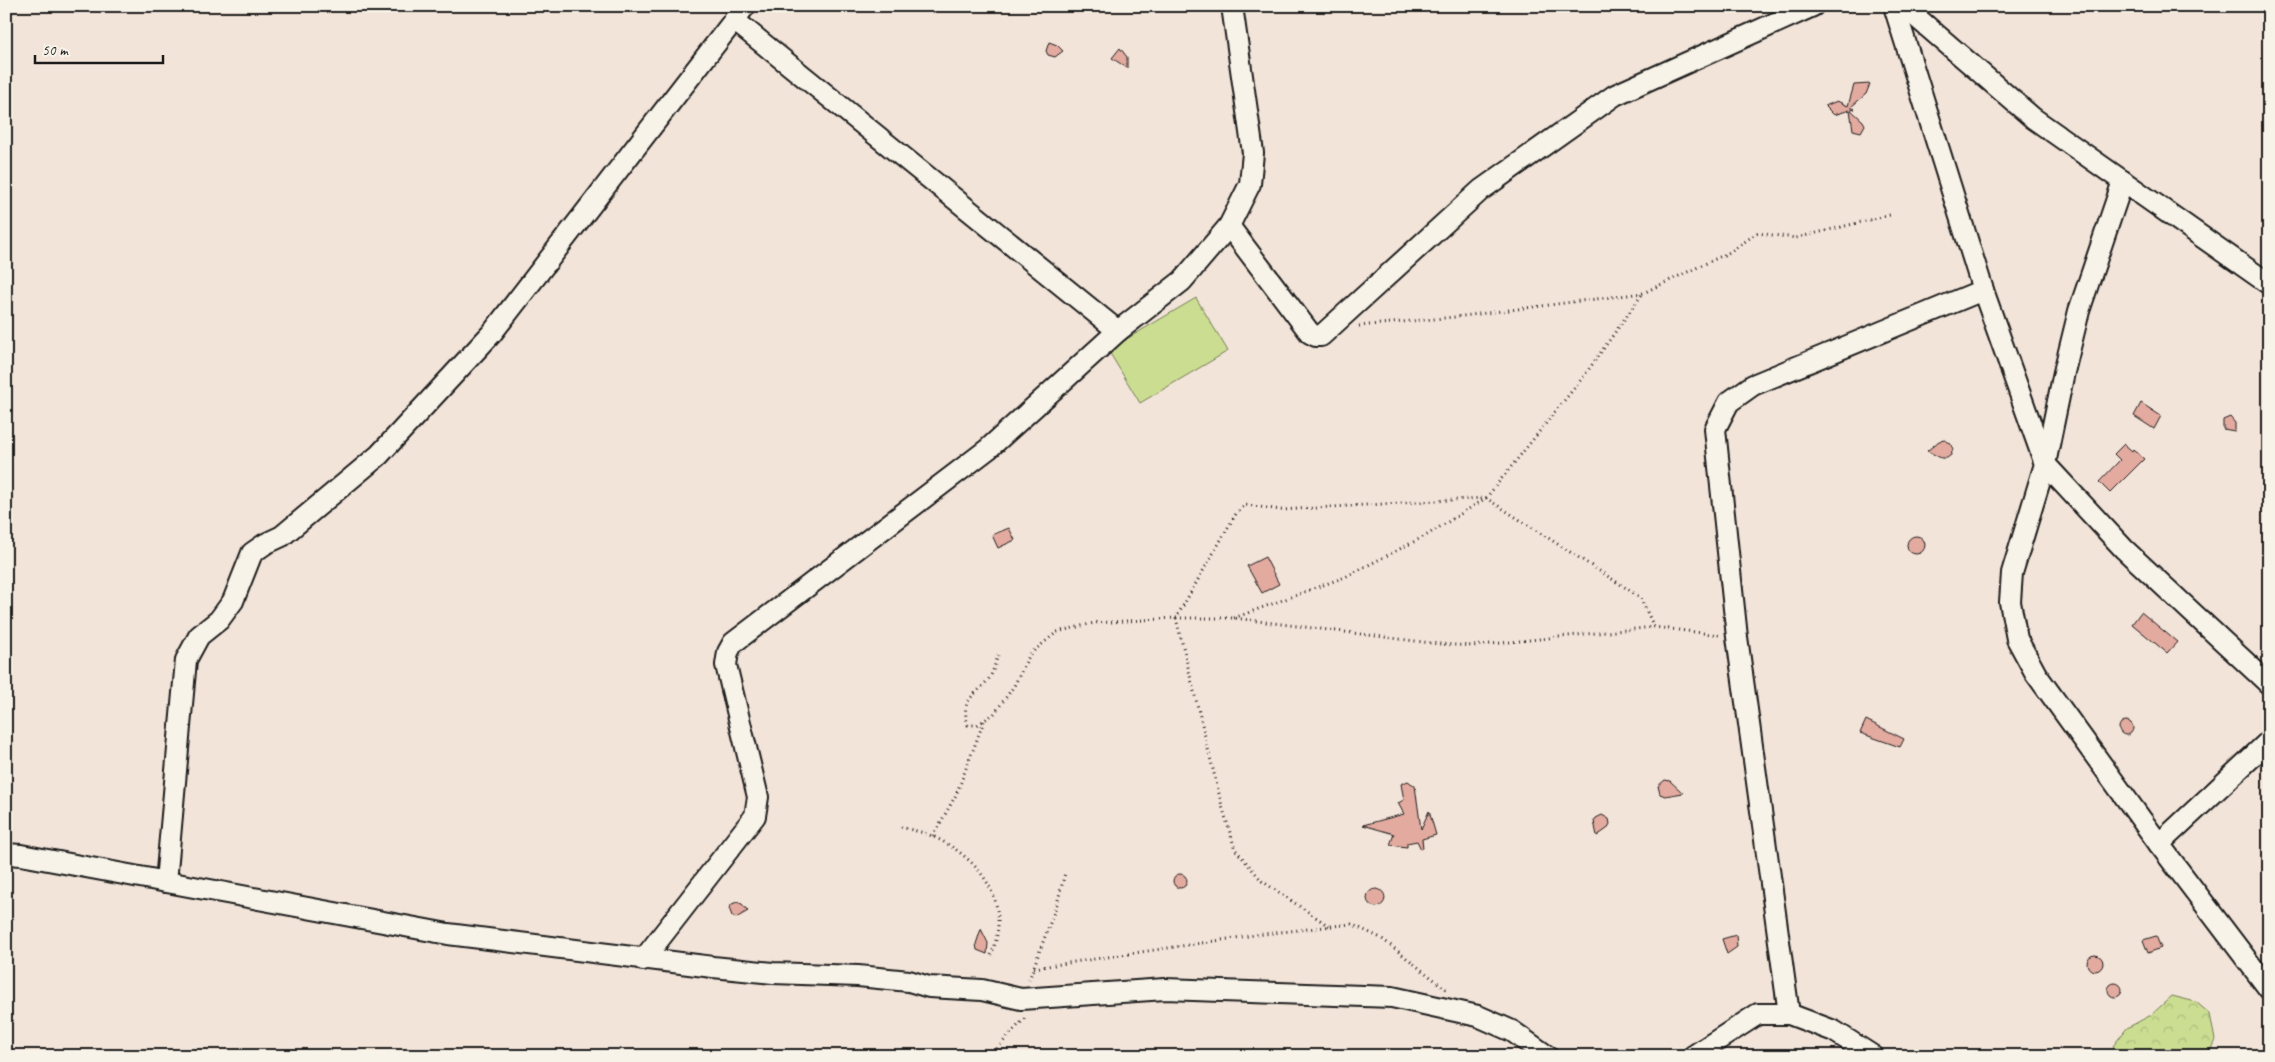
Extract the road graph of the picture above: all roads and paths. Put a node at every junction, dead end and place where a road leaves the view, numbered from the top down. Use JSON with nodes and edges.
{"nodes":[{"id":1,"x":1232,"y":6,"type":"edge"},
{"id":2,"x":1813,"y":6,"type":"edge"},
{"id":3,"x":1903,"y":11,"type":"edge"},
{"id":4,"x":739,"y":13,"type":"edge"},
{"id":5,"x":2123,"y":181,"type":"junction"},
{"id":6,"x":1890,"y":215,"type":"dead end"},
{"id":7,"x":1229,"y":226,"type":"junction"},
{"id":8,"x":2269,"y":284,"type":"edge"},
{"id":9,"x":1983,"y":290,"type":"junction"},
{"id":10,"x":1643,"y":293,"type":"junction"},
{"id":11,"x":1331,"y":328,"type":"junction"},
{"id":12,"x":1118,"y":331,"type":"junction"},
{"id":13,"x":2045,"y":464,"type":"junction"},
{"id":14,"x":1486,"y":498,"type":"junction"},
{"id":15,"x":1176,"y":618,"type":"junction"},
{"id":16,"x":1234,"y":618,"type":"junction"},
{"id":17,"x":1654,"y":627,"type":"junction"},
{"id":18,"x":1737,"y":637,"type":"junction"},
{"id":19,"x":998,"y":655,"type":"dead end"},
{"id":20,"x":2269,"y":684,"type":"edge"},
{"id":21,"x":984,"y":720,"type":"junction"},
{"id":22,"x":2269,"y":741,"type":"edge"},
{"id":23,"x":900,"y":827,"type":"dead end"},
{"id":24,"x":933,"y":836,"type":"junction"},
{"id":25,"x":2159,"y":844,"type":"junction"},
{"id":26,"x":6,"y":854,"type":"edge"},
{"id":27,"x":1065,"y":873,"type":"dead end"},
{"id":28,"x":166,"y":882,"type":"junction"},
{"id":29,"x":1329,"y":926,"type":"junction"},
{"id":30,"x":991,"y":955,"type":"dead end"},
{"id":31,"x":643,"y":960,"type":"junction"},
{"id":32,"x":1034,"y":968,"type":"junction"},
{"id":33,"x":2269,"y":989,"type":"edge"},
{"id":34,"x":1450,"y":992,"type":"dead end"},
{"id":35,"x":1043,"y":998,"type":"junction"},
{"id":36,"x":1021,"y":1000,"type":"junction"},
{"id":37,"x":1789,"y":1014,"type":"junction"},
{"id":38,"x":990,"y":1056,"type":"edge"},
{"id":39,"x":1547,"y":1056,"type":"edge"},
{"id":40,"x":1693,"y":1056,"type":"edge"},
{"id":41,"x":1873,"y":1056,"type":"edge"}],
"edges":[{"from":1,"to":7,"type":"street"},
{"from":2,"to":11,"type":"street"},
{"from":3,"to":5,"type":"street"},
{"from":3,"to":9,"type":"street"},
{"from":4,"to":12,"type":"street"},
{"from":4,"to":28,"type":"street"},
{"from":5,"to":8,"type":"street"},
{"from":5,"to":13,"type":"street"},
{"from":6,"to":10,"type":"path"},
{"from":7,"to":11,"type":"street"},
{"from":7,"to":12,"type":"street"},
{"from":9,"to":13,"type":"street"},
{"from":9,"to":18,"type":"street"},
{"from":10,"to":11,"type":"path"},
{"from":10,"to":14,"type":"path"},
{"from":12,"to":31,"type":"street"},
{"from":13,"to":20,"type":"street"},
{"from":13,"to":25,"type":"street"},
{"from":14,"to":15,"type":"path"},
{"from":14,"to":16,"type":"path"},
{"from":14,"to":17,"type":"path"},
{"from":15,"to":16,"type":"path"},
{"from":15,"to":21,"type":"path"},
{"from":15,"to":29,"type":"path"},
{"from":16,"to":17,"type":"path"},
{"from":17,"to":18,"type":"path"},
{"from":18,"to":37,"type":"street"},
{"from":19,"to":21,"type":"path"},
{"from":21,"to":24,"type":"path"},
{"from":22,"to":25,"type":"street"},
{"from":23,"to":24,"type":"path"},
{"from":24,"to":30,"type":"path"},
{"from":25,"to":33,"type":"street"},
{"from":26,"to":28,"type":"street"},
{"from":27,"to":32,"type":"path"},
{"from":28,"to":31,"type":"street"},
{"from":29,"to":32,"type":"path"},
{"from":29,"to":34,"type":"path"},
{"from":31,"to":36,"type":"street"},
{"from":32,"to":36,"type":"path"},
{"from":35,"to":36,"type":"street"},
{"from":35,"to":38,"type":"path"},
{"from":35,"to":39,"type":"street"},
{"from":37,"to":40,"type":"street"},
{"from":37,"to":41,"type":"street"}]}
